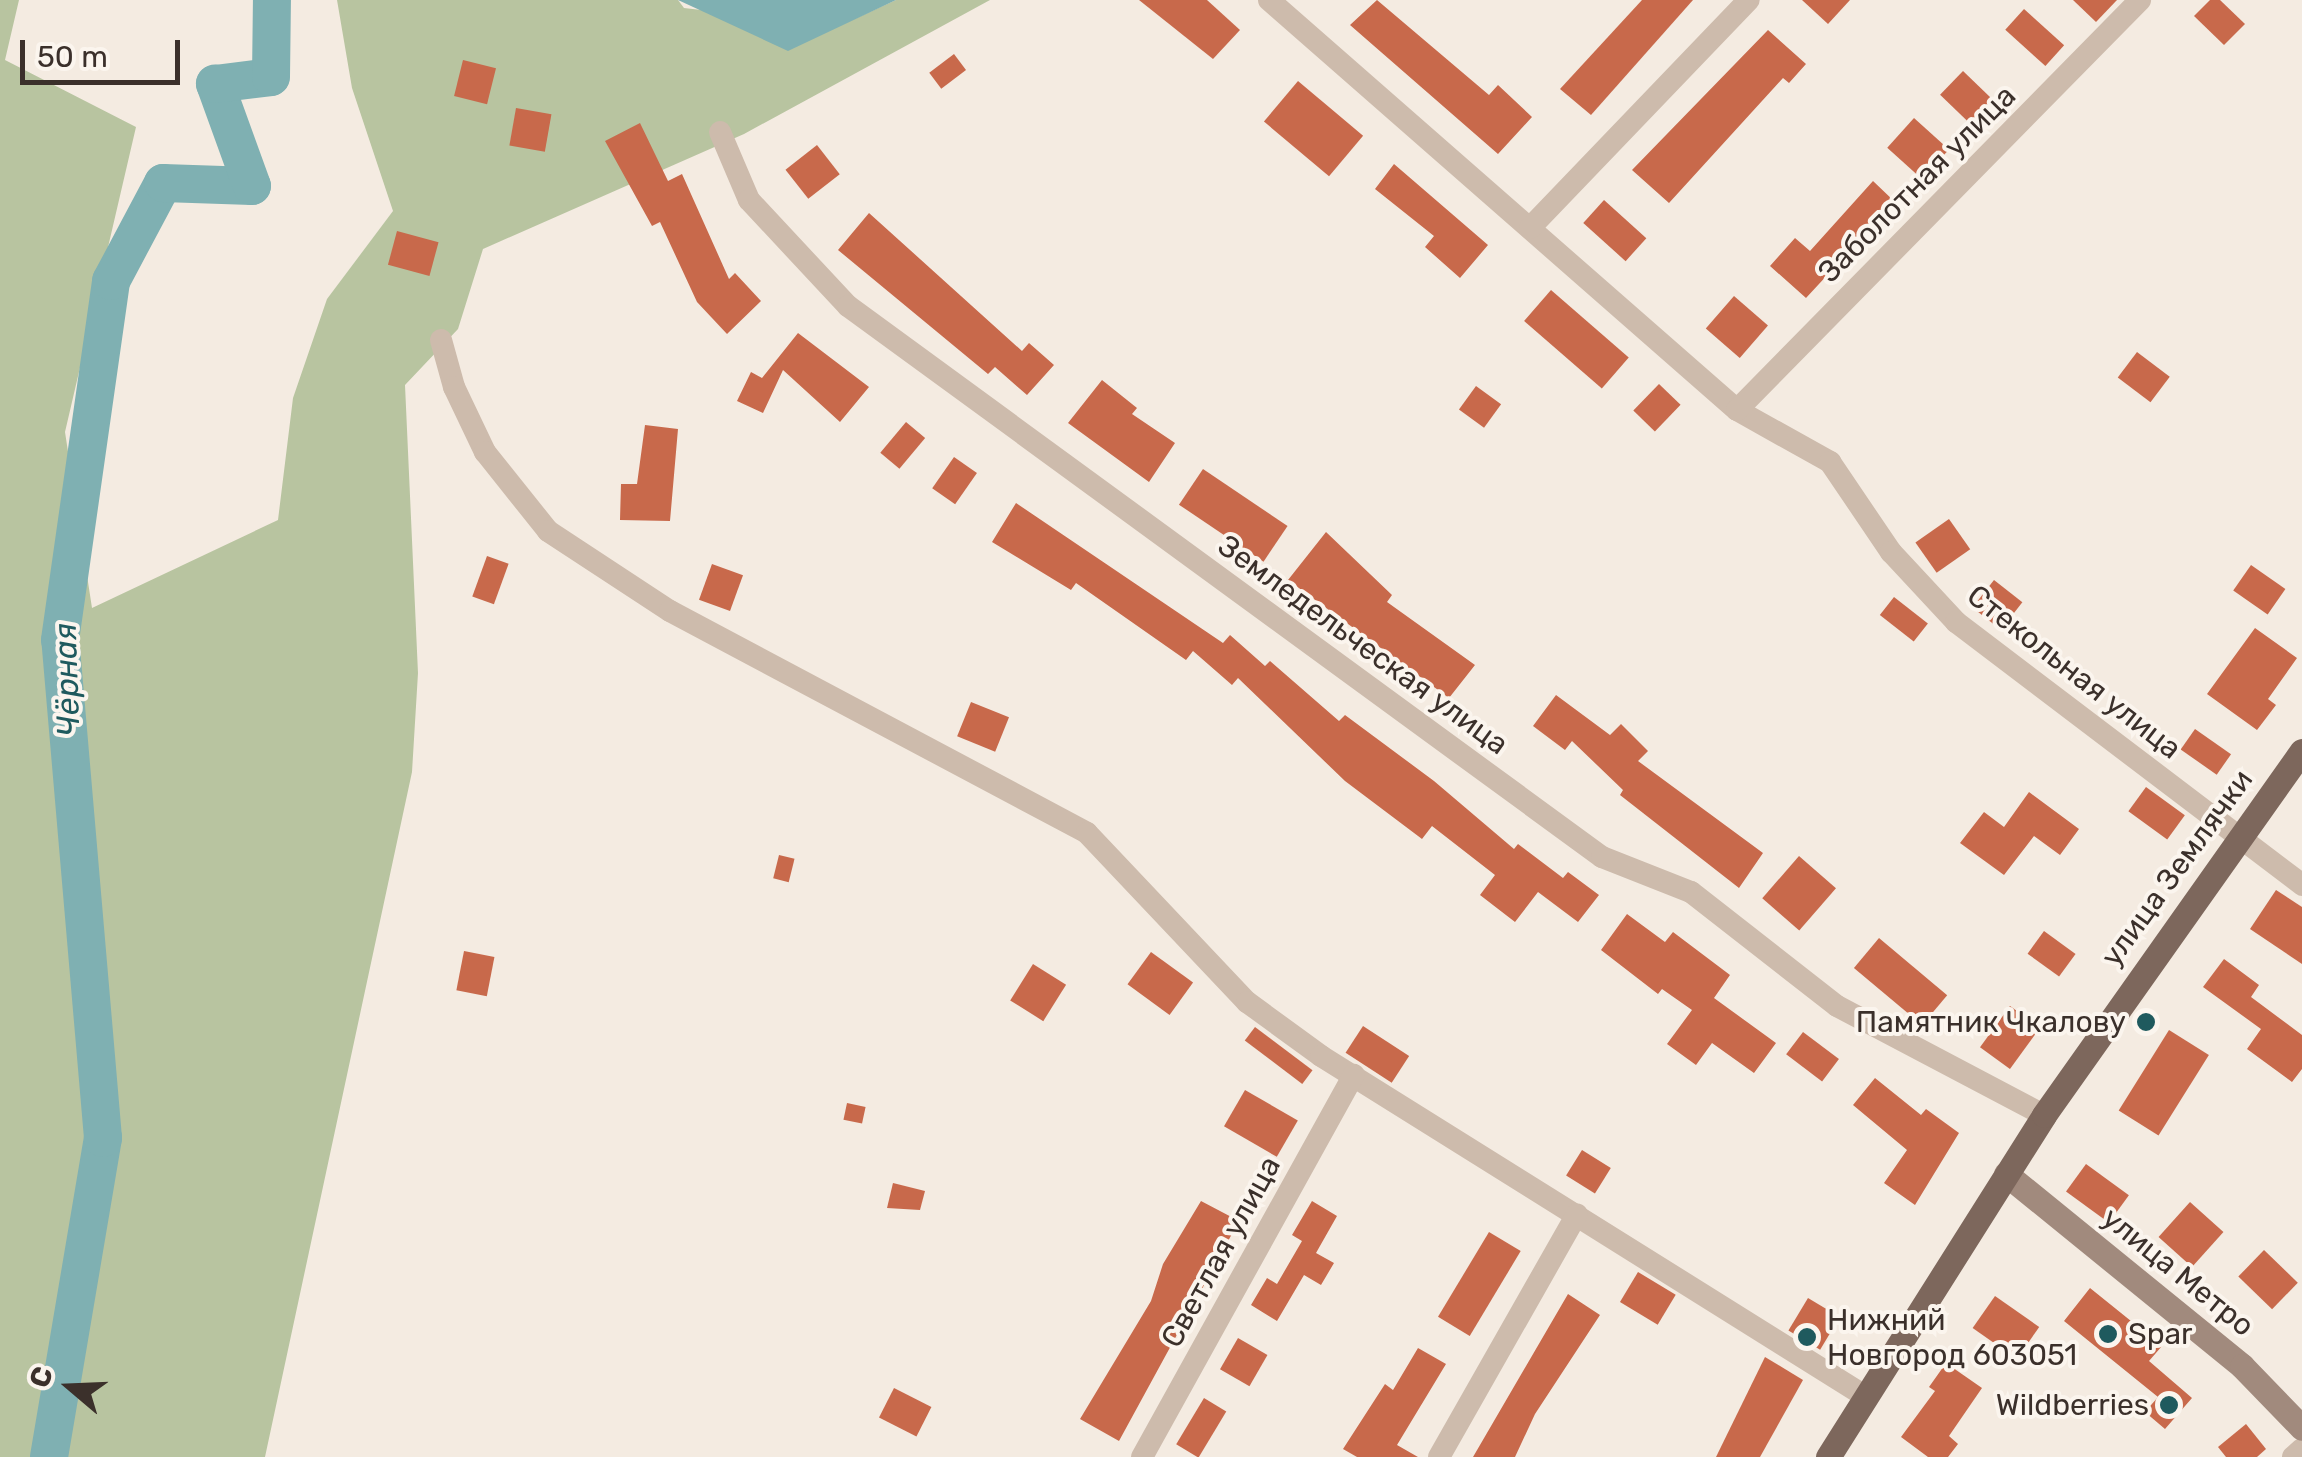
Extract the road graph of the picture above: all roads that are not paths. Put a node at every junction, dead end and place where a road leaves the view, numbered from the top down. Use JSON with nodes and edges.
{"nodes":[{"id":1,"x":1270,"y":0,"type":"edge"},
{"id":2,"x":1749,"y":0,"type":"edge"},
{"id":3,"x":2140,"y":0,"type":"edge"},
{"id":4,"x":720,"y":132,"type":"dead end"},
{"id":5,"x":1530,"y":228,"type":"junction"},
{"id":6,"x":441,"y":340,"type":"dead end"},
{"id":7,"x":1737,"y":410,"type":"junction"},
{"id":8,"x":2302,"y":751,"type":"edge"},
{"id":9,"x":2237,"y":838,"type":"junction"},
{"id":10,"x":2302,"y":884,"type":"edge"},
{"id":11,"x":1354,"y":1076,"type":"junction"},
{"id":12,"x":2044,"y":1116,"type":"junction"},
{"id":13,"x":2006,"y":1174,"type":"junction"},
{"id":14,"x":1577,"y":1214,"type":"junction"},
{"id":15,"x":1865,"y":1396,"type":"junction"},
{"id":16,"x":2302,"y":1428,"type":"edge"},
{"id":17,"x":2302,"y":1448,"type":"edge"},
{"id":18,"x":1142,"y":1457,"type":"edge"},
{"id":19,"x":1439,"y":1457,"type":"edge"},
{"id":20,"x":1828,"y":1457,"type":"edge"},
{"id":21,"x":2293,"y":1457,"type":"edge"}],
"edges":[{"from":1,"to":5,"type":"street","name":"Стекольная улица"},
{"from":2,"to":5,"type":"street"},
{"from":3,"to":7,"type":"street","name":"Заболотная улица"},
{"from":4,"to":12,"type":"street","name":"Земледельческая улица"},
{"from":5,"to":7,"type":"street","name":"Стекольная улица"},
{"from":6,"to":11,"type":"street"},
{"from":7,"to":9,"type":"street","name":"Стекольная улица"},
{"from":8,"to":9,"type":"main road","name":"улица Землячки"},
{"from":9,"to":10,"type":"street","name":"Стекольная улица"},
{"from":9,"to":12,"type":"main road","name":"улица Землячки"},
{"from":11,"to":14,"type":"street"},
{"from":11,"to":18,"type":"street","name":"Светлая улица"},
{"from":12,"to":13,"type":"main road","name":"улица Землячки"},
{"from":13,"to":15,"type":"main road","name":"улица Землячки"},
{"from":13,"to":16,"type":"street","name":"улица Метро"},
{"from":14,"to":15,"type":"street"},
{"from":14,"to":19,"type":"street"},
{"from":15,"to":20,"type":"main road","name":"улица Землячки"},
{"from":17,"to":21,"type":"street"}]}
